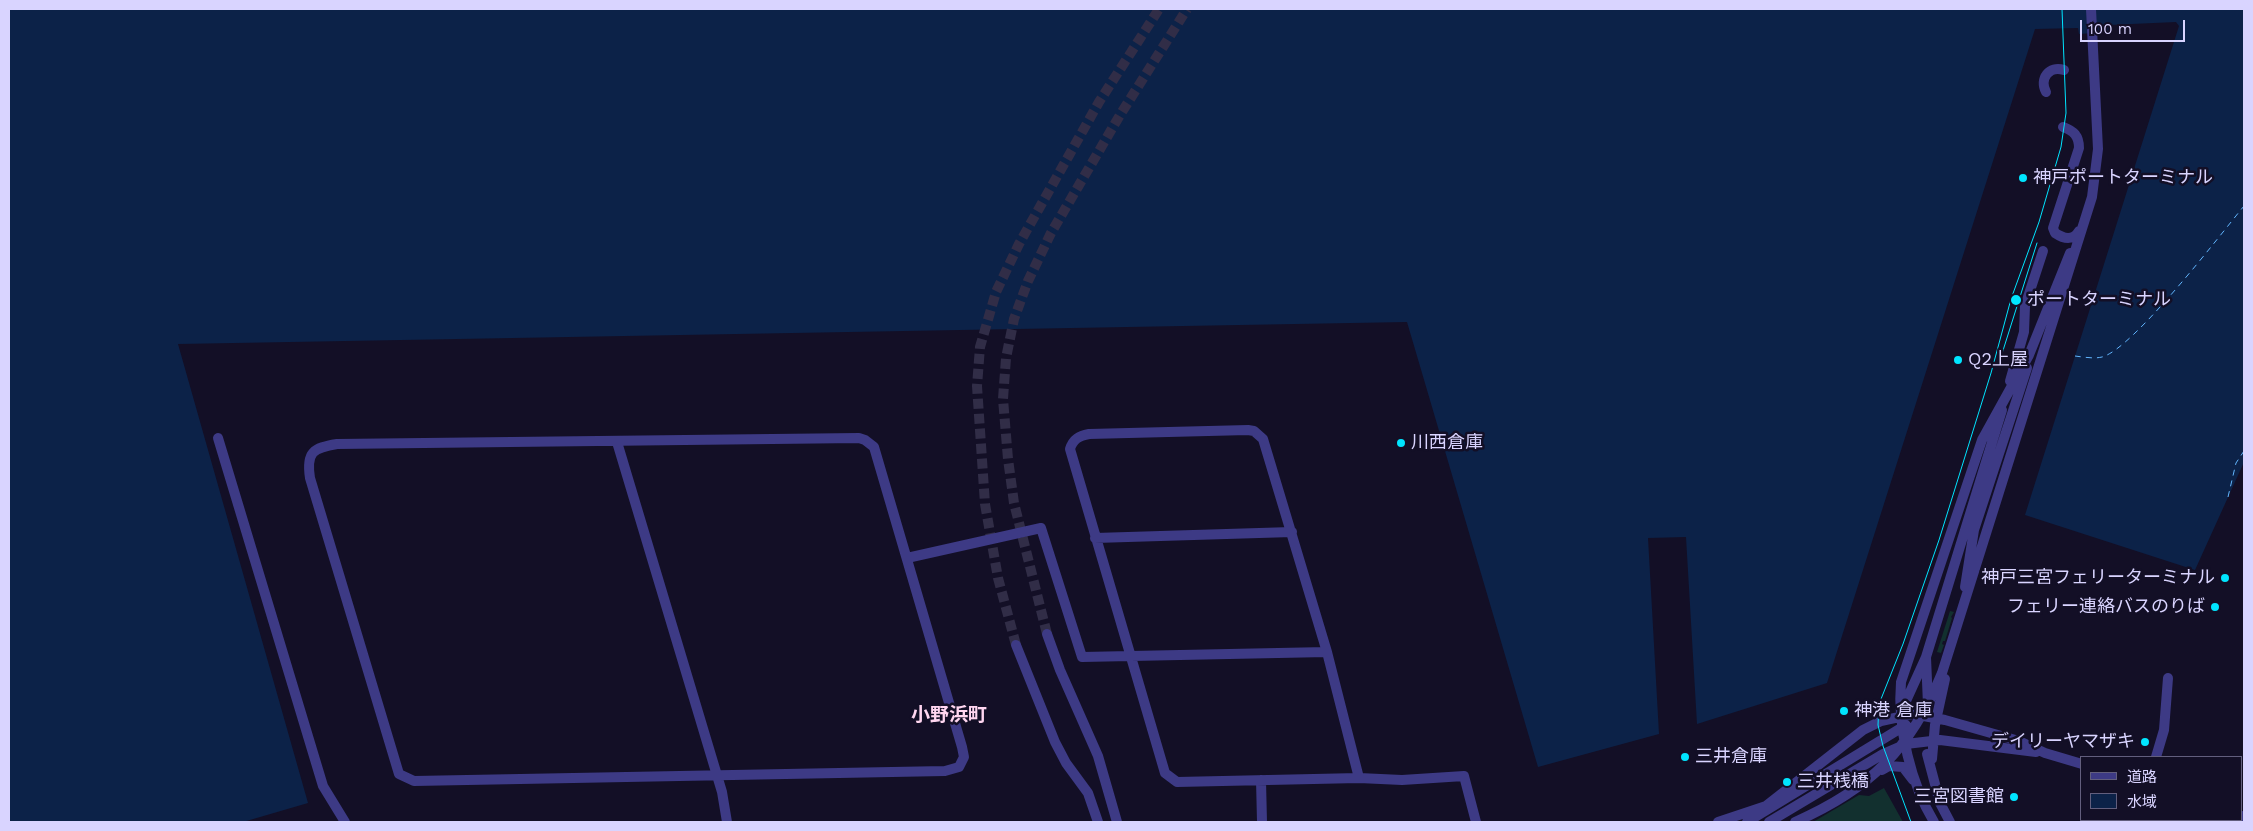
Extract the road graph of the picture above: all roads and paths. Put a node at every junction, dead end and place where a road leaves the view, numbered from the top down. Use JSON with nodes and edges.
{"nodes":[{"id":1,"x":2092,"y":9,"type":"edge"},
{"id":2,"x":2064,"y":70,"type":"dead end"},
{"id":3,"x":2046,"y":92,"type":"dead end"},
{"id":4,"x":2063,"y":127,"type":"dead end"},
{"id":5,"x":2093,"y":197,"type":"junction"},
{"id":6,"x":2080,"y":231,"type":"junction"},
{"id":7,"x":2043,"y":251,"type":"dead end"},
{"id":8,"x":218,"y":438,"type":"dead end"},
{"id":9,"x":617,"y":442,"type":"junction"},
{"id":10,"x":1292,"y":532,"type":"junction"},
{"id":11,"x":1095,"y":538,"type":"junction"},
{"id":12,"x":907,"y":558,"type":"junction"},
{"id":13,"x":1048,"y":634,"type":"tunnel mouth"},
{"id":14,"x":1016,"y":644,"type":"tunnel mouth"},
{"id":15,"x":1328,"y":652,"type":"junction"},
{"id":16,"x":1130,"y":656,"type":"junction"},
{"id":17,"x":1926,"y":657,"type":"junction"},
{"id":18,"x":1944,"y":673,"type":"junction"},
{"id":19,"x":2168,"y":678,"type":"dead end"},
{"id":20,"x":1900,"y":715,"type":"junction"},
{"id":21,"x":1929,"y":717,"type":"junction"},
{"id":22,"x":1902,"y":727,"type":"junction"},
{"id":23,"x":1927,"y":741,"type":"junction"},
{"id":24,"x":1906,"y":744,"type":"junction"},
{"id":25,"x":2045,"y":753,"type":"junction"},
{"id":26,"x":2156,"y":756,"type":"edge"},
{"id":27,"x":1932,"y":760,"type":"dead end"},
{"id":28,"x":2080,"y":763,"type":"edge"},
{"id":29,"x":1928,"y":772,"type":"dead end"},
{"id":30,"x":716,"y":774,"type":"junction"},
{"id":31,"x":1358,"y":778,"type":"junction"},
{"id":32,"x":1261,"y":780,"type":"junction"},
{"id":33,"x":1918,"y":787,"type":"junction"},
{"id":34,"x":345,"y":822,"type":"edge"},
{"id":35,"x":727,"y":822,"type":"edge"},
{"id":36,"x":1098,"y":822,"type":"edge"},
{"id":37,"x":1116,"y":822,"type":"edge"},
{"id":38,"x":1262,"y":822,"type":"edge"},
{"id":39,"x":1476,"y":822,"type":"edge"},
{"id":40,"x":1718,"y":822,"type":"edge"},
{"id":41,"x":1747,"y":822,"type":"edge"},
{"id":42,"x":1769,"y":822,"type":"edge"},
{"id":43,"x":1787,"y":822,"type":"edge"},
{"id":44,"x":1795,"y":822,"type":"edge"},
{"id":45,"x":1805,"y":822,"type":"edge"},
{"id":46,"x":1934,"y":822,"type":"edge"},
{"id":47,"x":1944,"y":822,"type":"edge"},
{"id":48,"x":1950,"y":822,"type":"edge"}],
"edges":[{"from":1,"to":5,"type":"street"},
{"from":2,"to":3,"type":"street"},
{"from":4,"to":6,"type":"street"},
{"from":5,"to":6,"type":"street"},
{"from":5,"to":18,"type":"street"},
{"from":5,"to":21,"type":"street"},
{"from":6,"to":20,"type":"street"},
{"from":7,"to":17,"type":"street"},
{"from":8,"to":34,"type":"street"},
{"from":9,"to":12,"type":"street"},
{"from":9,"to":30,"type":"street"},
{"from":9,"to":30,"type":"street"},
{"from":10,"to":11,"type":"street"},
{"from":10,"to":11,"type":"street"},
{"from":10,"to":15,"type":"street"},
{"from":11,"to":16,"type":"street"},
{"from":12,"to":16,"type":"street"},
{"from":12,"to":30,"type":"street"},
{"from":13,"to":37,"type":"street"},
{"from":14,"to":36,"type":"street"},
{"from":15,"to":16,"type":"street"},
{"from":15,"to":31,"type":"street"},
{"from":16,"to":32,"type":"street"},
{"from":17,"to":20,"type":"street"},
{"from":17,"to":21,"type":"street"},
{"from":18,"to":27,"type":"street"},
{"from":18,"to":44,"type":"street"},
{"from":18,"to":45,"type":"street"},
{"from":19,"to":26,"type":"street"},
{"from":20,"to":21,"type":"street"},
{"from":20,"to":22,"type":"street"},
{"from":20,"to":40,"type":"street"},
{"from":21,"to":22,"type":"street"},
{"from":21,"to":23,"type":"street"},
{"from":21,"to":25,"type":"street"},
{"from":22,"to":24,"type":"street"},
{"from":22,"to":41,"type":"street"},
{"from":23,"to":24,"type":"street"},
{"from":23,"to":25,"type":"street"},
{"from":23,"to":48,"type":"street"},
{"from":24,"to":33,"type":"street"},
{"from":24,"to":42,"type":"street"},
{"from":25,"to":28,"type":"street"},
{"from":29,"to":47,"type":"street"},
{"from":30,"to":35,"type":"street"},
{"from":31,"to":32,"type":"street"},
{"from":31,"to":39,"type":"street"},
{"from":32,"to":38,"type":"street"},
{"from":33,"to":43,"type":"street"},
{"from":33,"to":46,"type":"street"}]}
